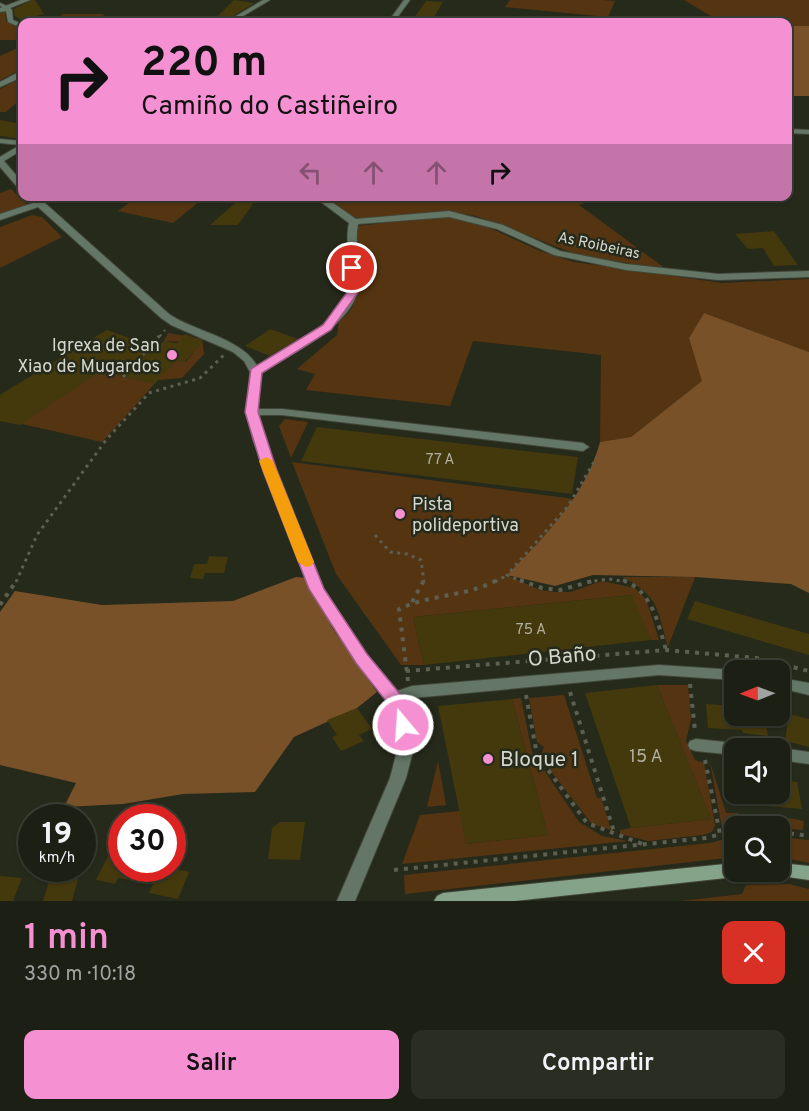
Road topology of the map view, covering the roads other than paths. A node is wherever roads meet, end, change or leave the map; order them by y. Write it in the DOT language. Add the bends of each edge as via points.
graph roads {
  1 [pos="27,0"];
  2 [pos="267,0"];
  3 [pos="407,0"];
  4 [pos="2,8"];
  5 [pos="237,18"];
  6 [pos="394,18"];
  7 [pos="18,24"];
  8 [pos="18,76"];
  9 [pos="0,85"];
  10 [pos="792,131"];
  11 [pos="809,132"];
  12 [pos="0,141"];
  13 [pos="18,144"];
  14 [pos="18,148"];
  15 [pos="0,161"];
  16 [pos="18,182"];
  17 [pos="32,201"];
  18 [pos="35,201"];
  19 [pos="324,201"];
  20 [pos="0,218"];
  21 [pos="354,222"];
  22 [pos="809,274"];
  23 [pos="255,372"];
  24 [pos="252,412"];
  25 [pos="583,447"];
  26 [pos="724,674"];
  27 [pos="790,685"];
  28 [pos="809,689"];
  29 [pos="394,698"];
  30 [pos="696,745"];
  31 [pos="724,747"];
  32 [pos="790,755"];
  33 [pos="809,758"];
  34 [pos="724,871"];
  35 [pos="790,871"];
  36 [pos="809,873"];
  37 [pos="346,901"];
  38 [pos="443,901"];
  1 -- 4 [label="street"];
  2 -- 5 [label="street"];
  3 -- 6 [label="street"];
  4 -- 7 [label="street" via="9,10 10,21"];
  8 -- 9 [label="street"];
  10 -- 11 [label="street"];
  12 -- 13 [label="street"];
  14 -- 15 [label="street"];
  15 -- 16 [label="street"];
  17 -- 20 [label="street"];
  18 -- 23 [label="street" via="165,316 231,347 248,359"];
  19 -- 21 [label="street"];
  21 -- 22 [label="street, As Roibeiras" via="449,214 500,227 557,253 626,267 718,277"];
  21 -- 23 [label="street" via="350,246 353,291 336,317 327,327"];
  23 -- 24 [label="street"];
  24 -- 25 [label="street" via="282,412"];
  24 -- 29 [label="street" via="270,471 317,589 362,658"];
  26 -- 29 [label="street, O Baño" via="659,670 412,692"];
  27 -- 28 [label="street"];
  29 -- 37 [label="street" via="403,725 404,755"];
  30 -- 31 [label="street"];
  32 -- 33 [label="street"];
  34 -- 38 [label="street"];
  35 -- 36 [label="street"];
}
